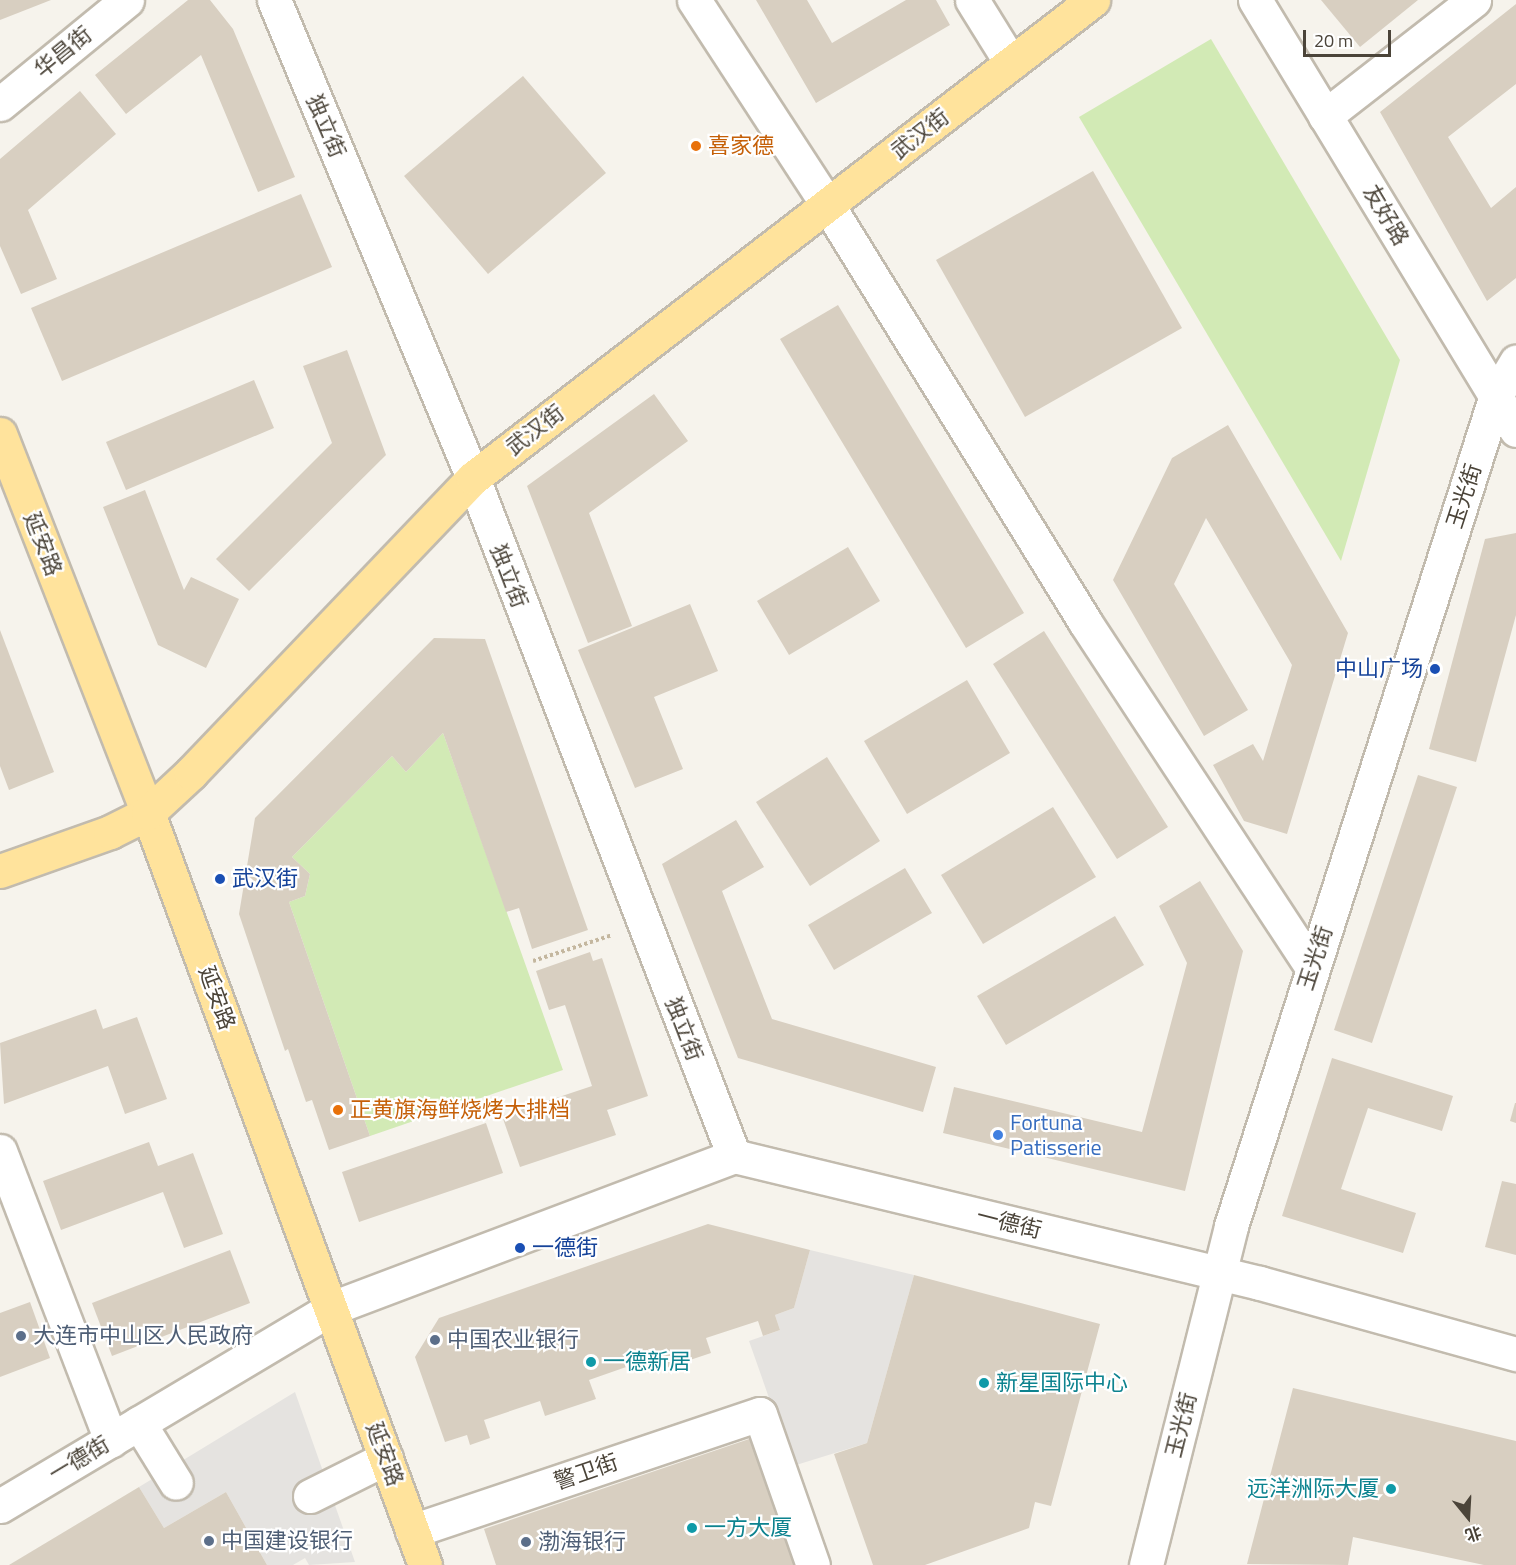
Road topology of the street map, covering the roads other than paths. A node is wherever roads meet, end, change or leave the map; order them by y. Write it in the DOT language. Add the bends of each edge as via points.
graph roads {
  1 [pos="127,0"];
  2 [pos="273,0"];
  3 [pos="694,0"];
  4 [pos="972,0"];
  5 [pos="1093,0"];
  6 [pos="1255,0"];
  7 [pos="1474,0"];
  8 [pos="1011,63"];
  9 [pos="0,104"];
  10 [pos="1325,116"];
  11 [pos="827,204"];
  12 [pos="1516,362"];
  13 [pos="1496,395"];
  14 [pos="1516,430"];
  15 [pos="0,434"];
  16 [pos="473,478"];
  17 [pos="148,813"];
  18 [pos="0,871"];
  19 [pos="1312,968"];
  20 [pos="0,1151"];
  21 [pos="734,1156"];
  22 [pos="1218,1273"];
  23 [pos="332,1308"];
  24 [pos="1516,1354"];
  25 [pos="139,1423"];
  26 [pos="111,1440"];
  27 [pos="386,1458"];
  28 [pos="176,1483"];
  29 [pos="310,1496"];
  30 [pos="0,1506"];
  31 [pos="412,1531"];
  32 [pos="425,1565"];
  33 [pos="813,1565"];
  34 [pos="1146,1565"];
  1 -- 9 [label="street, 华昌街"];
  2 -- 16 [label="street, 独立街"];
  3 -- 11 [label="street"];
  4 -- 8 [label="street"];
  5 -- 8 [label="main road, 武汉街"];
  6 -- 10 [label="street, 友好路"];
  7 -- 10 [label="street"];
  8 -- 11 [label="main road, 武汉街"];
  10 -- 13 [label="street, 友好路"];
  11 -- 16 [label="main road, 武汉街"];
  11 -- 19 [label="street" via="1085,622"];
  12 -- 13 [label="street, 玉光街"];
  13 -- 14 [label="street, 友好路"];
  13 -- 19 [label="street, 玉光街"];
  15 -- 17 [label="main road, 延安路"];
  16 -- 17 [label="main road, 武汉街" via="191,773"];
  16 -- 21 [label="street, 独立街"];
  17 -- 18 [label="main road, 武汉街" via="110,832"];
  17 -- 23 [label="main road, 延安路"];
  19 -- 22 [label="street, 玉光街"];
  20 -- 26 [label="street"];
  21 -- 22 [label="street, 一德街"];
  21 -- 23 [label="street, 一德街"];
  22 -- 24 [label="street, 一德街"];
  22 -- 34 [label="street, 玉光街"];
  23 -- 25 [label="street, 一德街"];
  23 -- 27 [label="main road, 延安路"];
  25 -- 26 [label="street, 一德街"];
  25 -- 28 [label="street"];
  26 -- 30 [label="street, 一德街"];
  27 -- 29 [label="street"];
  27 -- 31 [label="main road, 延安路"];
  31 -- 32 [label="main road, 延安路"];
  31 -- 33 [label="street, 警卫街" via="760,1413"];
}
